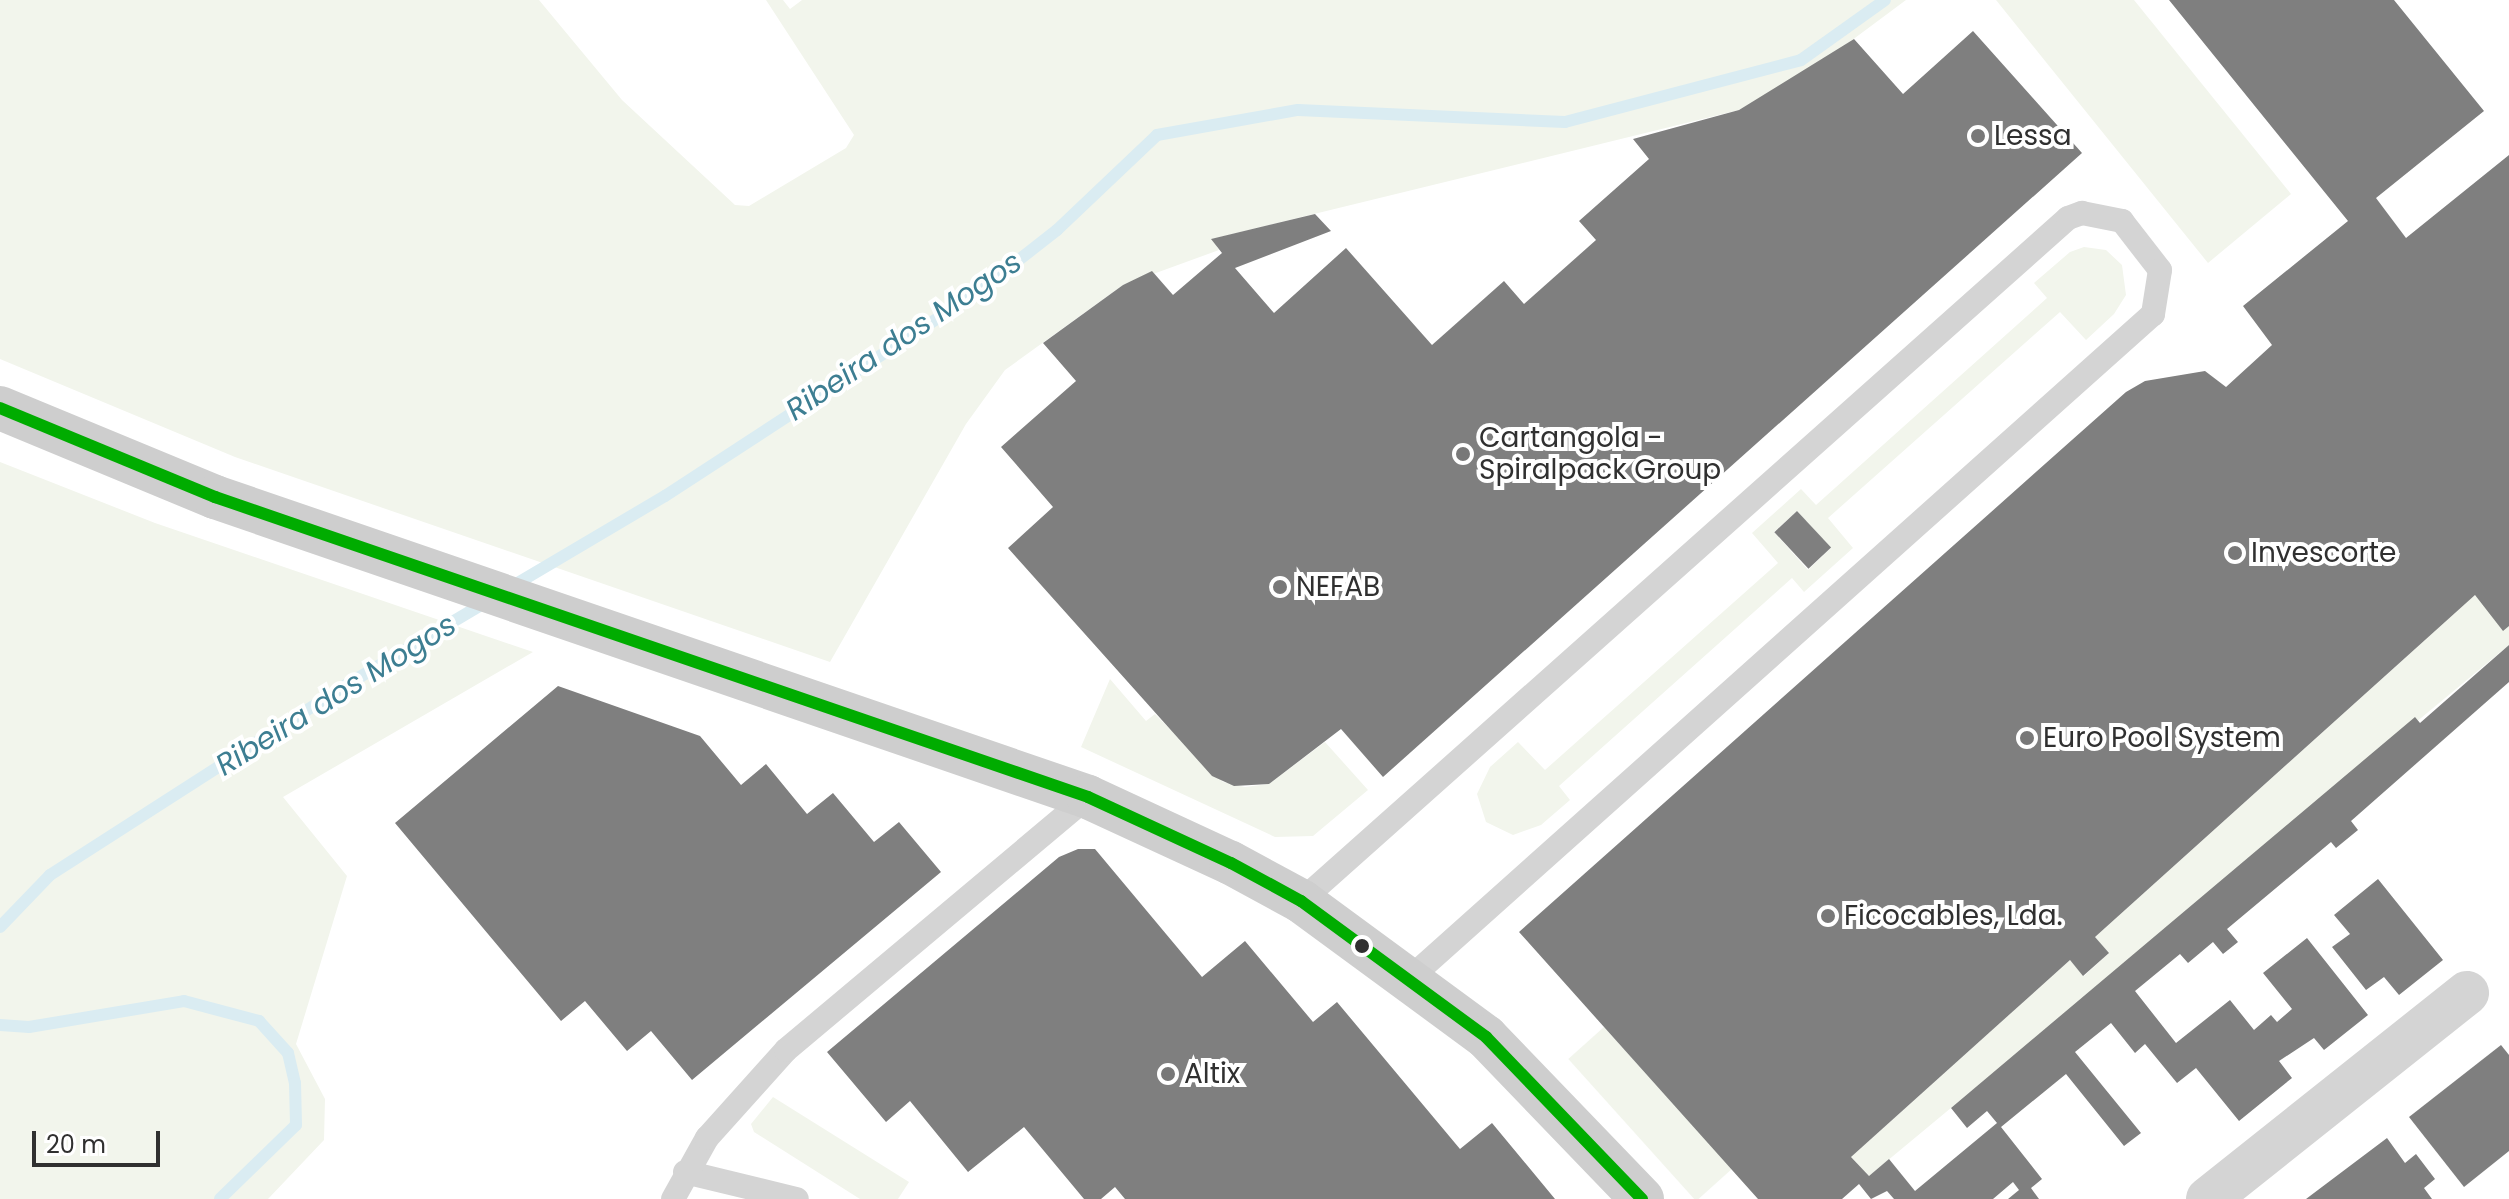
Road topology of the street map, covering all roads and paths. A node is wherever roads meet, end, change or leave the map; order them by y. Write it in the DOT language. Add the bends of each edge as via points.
graph roads {
  1 [pos="0,408"];
  2 [pos="1088,797"];
  3 [pos="1301,901"];
  4 [pos="1410,978"];
  5 [pos="2467,993"];
  6 [pos="685,1172"];
  7 [pos="673,1199"];
  8 [pos="797,1199"];
  9 [pos="1642,1199"];
  10 [pos="2208,1199"];
  1 -- 2 [label="street" via="172,481"];
  2 -- 3 [label="street"];
  2 -- 6 [label="lane" via="786,1050 707,1138"];
  3 -- 4 [label="street"];
  3 -- 4 [label="lane" via="2068,218 2082,213 2122,221 2160,270 2153,314"];
  4 -- 9 [label="street" via="1486,1037"];
  5 -- 10 [label="street"];
  6 -- 7 [label="lane"];
  6 -- 8 [label="lane"];
}
